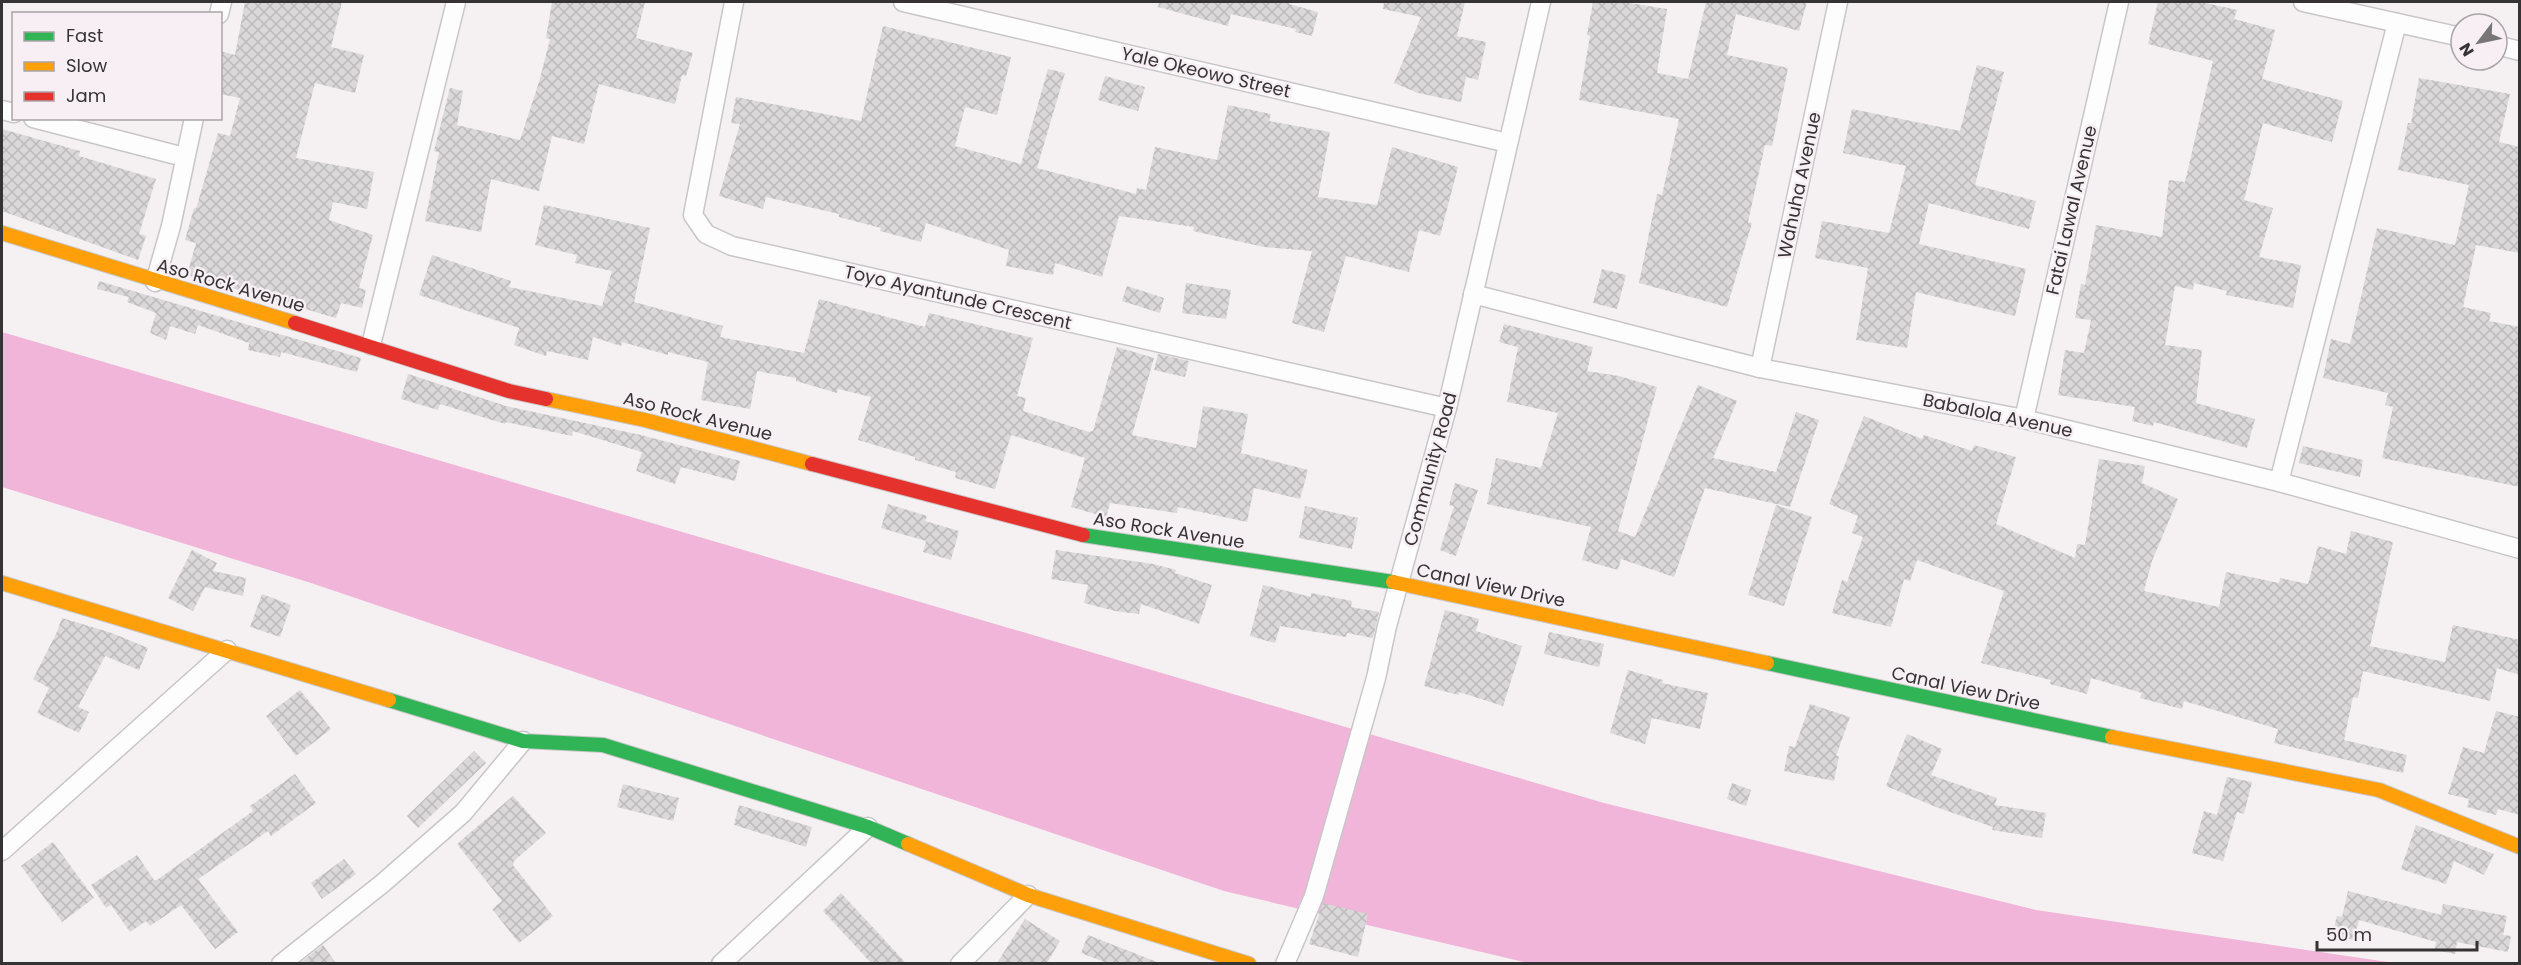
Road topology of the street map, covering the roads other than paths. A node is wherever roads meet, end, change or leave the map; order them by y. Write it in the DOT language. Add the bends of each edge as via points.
graph roads {
  1 [pos="456,2"];
  2 [pos="734,2"];
  3 [pos="903,2"];
  4 [pos="1541,2"];
  5 [pos="1838,2"];
  6 [pos="2119,2"];
  7 [pos="2303,2"];
  8 [pos="2397,23"];
  9 [pos="2449,34"];
  10 [pos="41,120"];
  11 [pos="193,120"];
  12 [pos="1508,143"];
  13 [pos="184,157"];
  14 [pos="2,233"];
  15 [pos="155,282"];
  16 [pos="1473,294"];
  17 [pos="371,345"];
  18 [pos="1760,368"];
  19 [pos="1447,408"];
  20 [pos="2024,418"];
  21 [pos="2279,482"];
  22 [pos="2520,549"];
  23 [pos="2,583"];
  24 [pos="1399,583"];
  25 [pos="227,650"];
  26 [pos="524,741"];
  27 [pos="868,827"];
  28 [pos="2520,848"];
  29 [pos="2,851"];
  30 [pos="1028,895"];
  31 [pos="281,963"];
  32 [pos="721,963"];
  33 [pos="960,963"];
  34 [pos="1249,963"];
  35 [pos="1285,963"];
  1 -- 17 [label="street"];
  2 -- 19 [label="street, Toyo Ayantunde Crescent" via="693,215 706,234 732,246"];
  3 -- 12 [label="street, Yale Okeowo Street"];
  4 -- 12 [label="street, Community Road"];
  5 -- 18 [label="street, Wahuha Avenue"];
  6 -- 20 [label="street, Fatai Lawal Avenue"];
  7 -- 8 [label="street"];
  8 -- 9 [label="street"];
  8 -- 21 [label="street"];
  10 -- 13 [label="street"];
  11 -- 13 [label="street"];
  12 -- 16 [label="street, Community Road"];
  13 -- 15 [label="street"];
  14 -- 15 [label="street, Aso Rock Avenue"];
  15 -- 17 [label="street, Aso Rock Avenue"];
  16 -- 18 [label="street, Babalola Avenue"];
  16 -- 19 [label="street, Community Road"];
  17 -- 24 [label="street, Aso Rock Avenue" via="508,392 645,420 1095,538"];
  18 -- 20 [label="street, Babalola Avenue"];
  19 -- 24 [label="street, Community Road"];
  20 -- 21 [label="street, Babalola Avenue"];
  21 -- 22 [label="street, Babalola Avenue"];
  23 -- 25 [label="street"];
  24 -- 28 [label="street, Canal View Drive" via="2147,745 2379,790"];
  24 -- 35 [label="street, Community Road" via="1314,896"];
  25 -- 26 [label="street"];
  25 -- 29 [label="street"];
  26 -- 27 [label="street" via="603,745"];
  26 -- 31 [label="street" via="463,813"];
  27 -- 30 [label="street"];
  27 -- 32 [label="street"];
  30 -- 33 [label="street"];
  30 -- 34 [label="street"];
}
